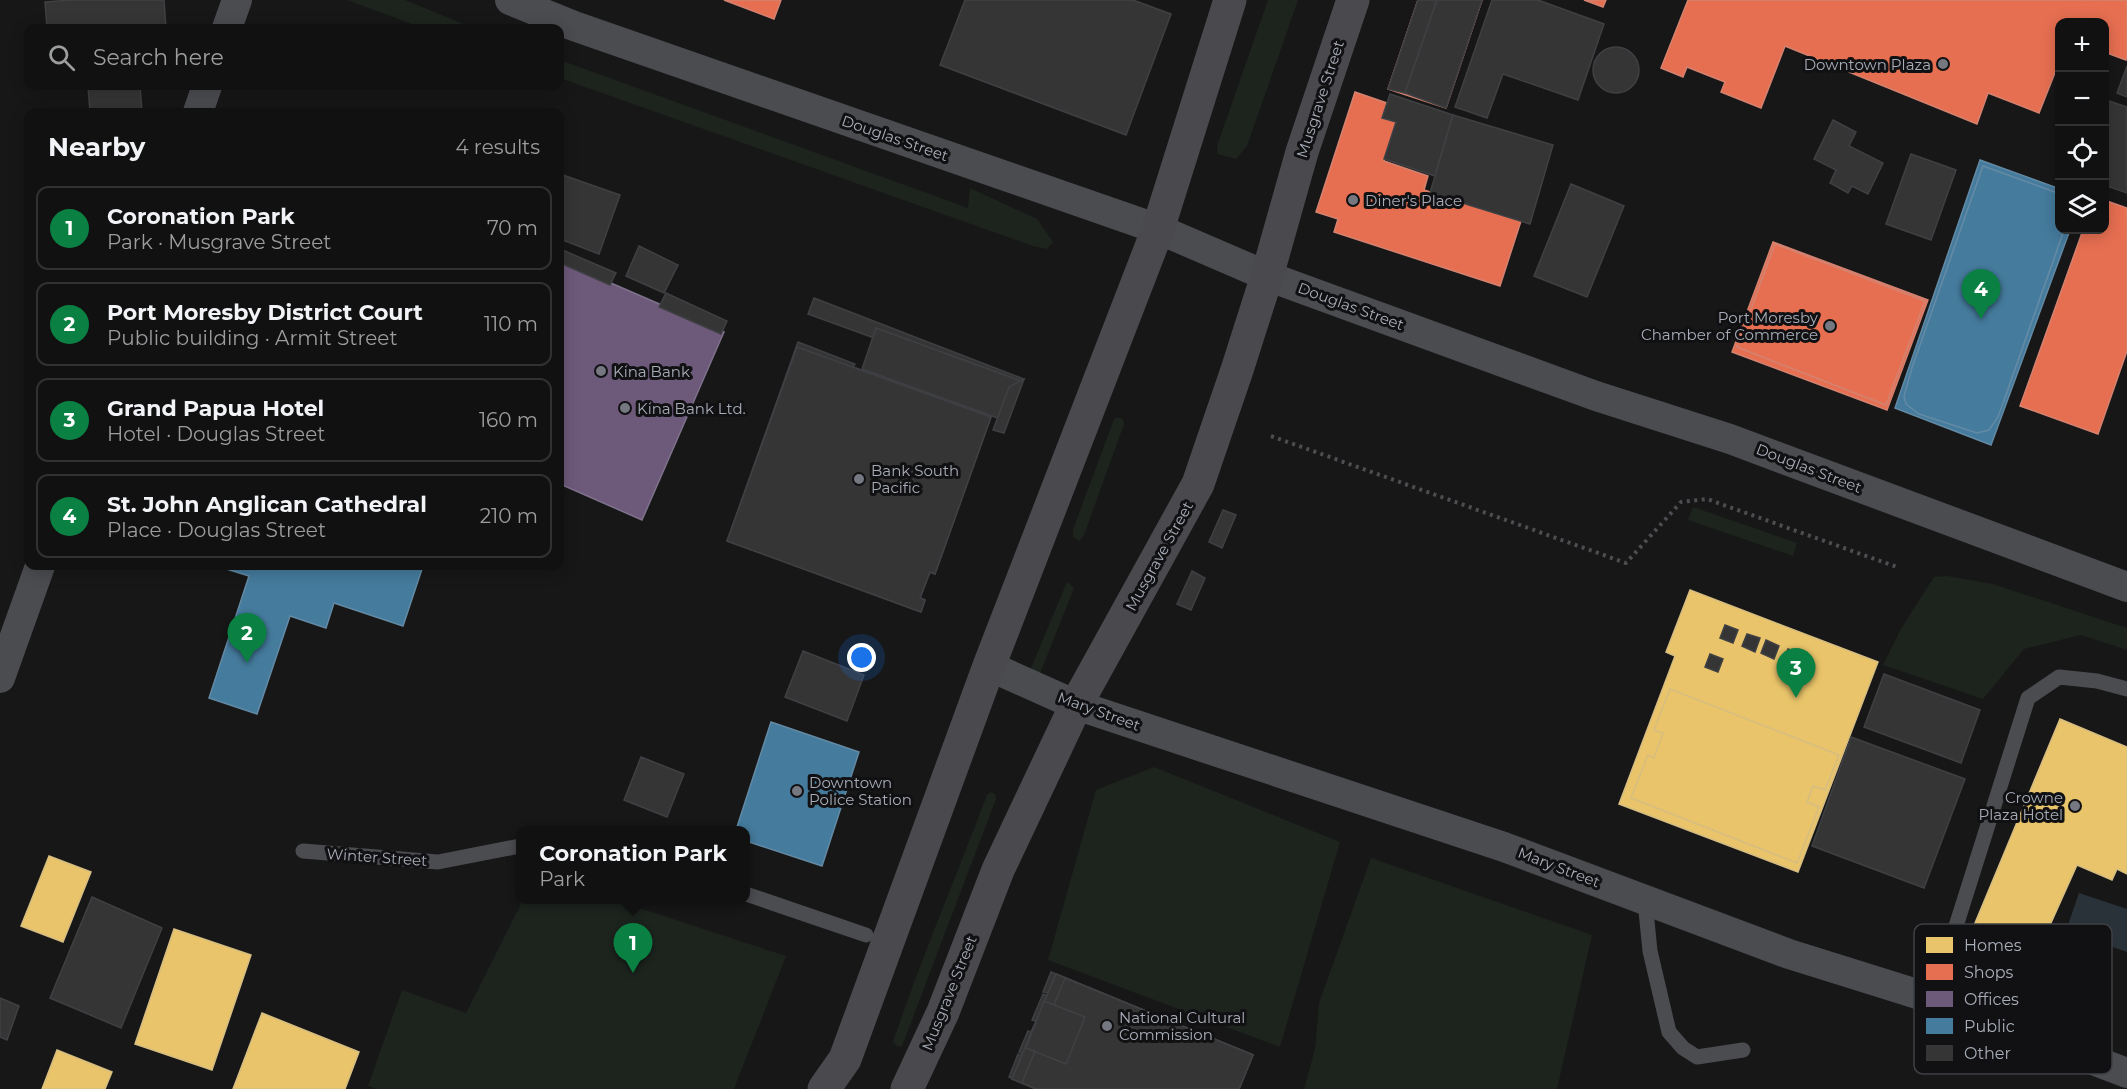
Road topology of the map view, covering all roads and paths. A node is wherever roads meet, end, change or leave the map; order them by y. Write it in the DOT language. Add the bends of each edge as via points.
graph roads {
  1 [pos="237,0"];
  2 [pos="510,0"];
  3 [pos="1230,0"];
  4 [pos="1353,0"];
  5 [pos="228,24"];
  6 [pos="206,90"];
  7 [pos="199,108"];
  8 [pos="1158,229"];
  9 [pos="1267,276"];
  10 [pos="1271,436"];
  11 [pos="1897,567"];
  12 [pos="39,570"];
  13 [pos="2127,587"];
  14 [pos="989,666"];
  15 [pos="0,678"];
  16 [pos="2127,689"];
  17 [pos="1076,705"];
  18 [pos="516,847"];
  19 [pos="303,851"];
  20 [pos="750,895"];
  21 [pos="1645,901"];
  22 [pos="1957,924"];
  23 [pos="866,935"];
  24 [pos="1914,993"];
  25 [pos="1743,1050"];
  26 [pos="2112,1067"];
  27 [pos="2127,1073"];
  28 [pos="824,1089"];
  29 [pos="908,1089"];
  1 -- 5 [label="street"];
  2 -- 8 [label="street, Douglas Street" via="574,26"];
  3 -- 8 [label="street"];
  4 -- 9 [label="street, Musgrave Street" via="1302,152"];
  6 -- 7 [label="street"];
  8 -- 9 [label="street, Douglas Street"];
  8 -- 14 [label="street"];
  9 -- 13 [label="street, Douglas Street" via="1596,396 1730,439"];
  9 -- 17 [label="street, Musgrave Street" via="1198,484"];
  10 -- 11 [label="path" via="1626,563 1681,502 1707,499"];
  12 -- 15 [label="street"];
  14 -- 17 [label="street, Mary Street"];
  14 -- 28 [label="street" via="845,1059"];
  16 -- 22 [label="lane" via="2060,677 2028,698"];
  17 -- 21 [label="street, Mary Street" via="1504,847"];
  17 -- 29 [label="street, Musgrave Street" via="998,870 943,1012"];
  18 -- 19 [label="lane, Winter Street" via="438,862"];
  20 -- 23 [label="lane"];
  21 -- 24 [label="street, Mary Street" via="1789,954"];
  21 -- 25 [label="lane" via="1650,951 1669,1032 1698,1057"];
  26 -- 27 [label="street, Mary Street"];
}
